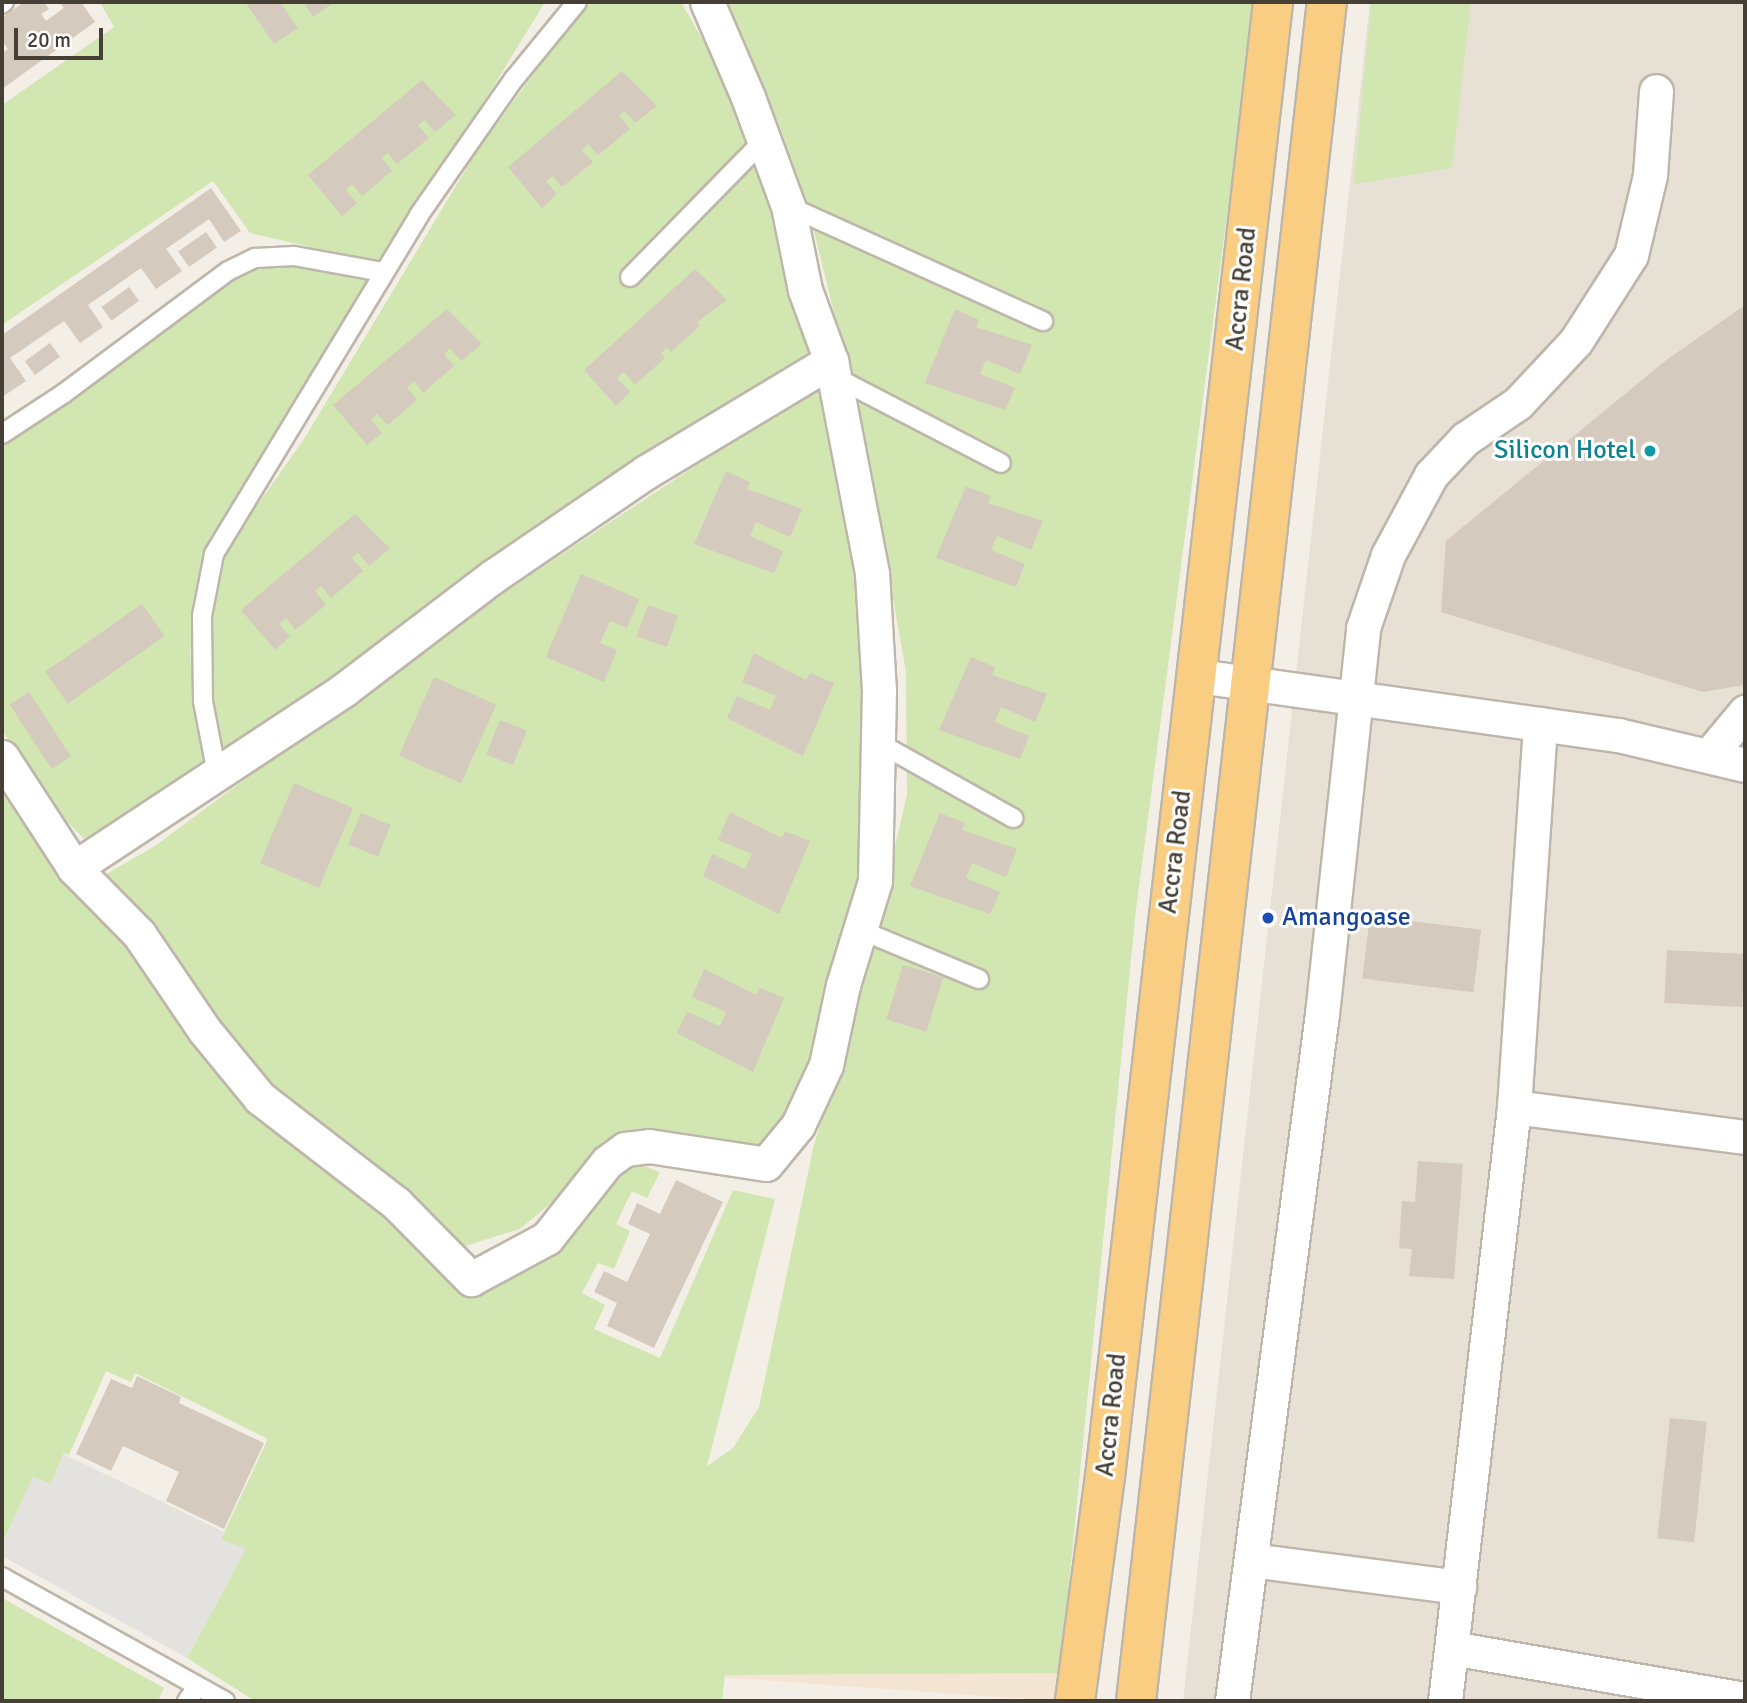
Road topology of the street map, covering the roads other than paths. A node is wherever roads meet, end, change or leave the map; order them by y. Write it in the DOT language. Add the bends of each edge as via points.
graph roads {
  1 [pos="577,2"];
  2 [pos="706,2"];
  3 [pos="1273,2"];
  4 [pos="1327,2"];
  5 [pos="1656,91"];
  6 [pos="764,140"];
  7 [pos="788,206"];
  8 [pos="383,272"];
  9 [pos="630,277"];
  10 [pos="1043,321"];
  11 [pos="832,368"];
  12 [pos="2,434"];
  13 [pos="1001,463"];
  14 [pos="1198,676"];
  15 [pos="1251,682"];
  16 [pos="1358,698"];
  17 [pos="1745,712"];
  18 [pos="1540,724"];
  19 [pos="879,743"];
  20 [pos="1710,754"];
  21 [pos="2,757"];
  22 [pos="1745,765"];
  23 [pos="217,774"];
  24 [pos="1013,818"];
  25 [pos="74,868"];
  26 [pos="858,929"];
  27 [pos="979,979"];
  28 [pos="1514,1107"];
  29 [pos="1745,1137"];
  30 [pos="1251,1560"];
  31 [pos="2,1577"];
  32 [pos="1459,1587"];
  33 [pos="1452,1648"];
  34 [pos="192,1694"];
  35 [pos="1745,1699"];
  36 [pos="225,1701"];
  37 [pos="1075,1701"];
  38 [pos="1136,1701"];
  39 [pos="1232,1701"];
  40 [pos="1445,1701"];
  1 -- 8 [label="lane" via="514,79"];
  2 -- 6 [label="street"];
  3 -- 14 [label="highway, Accra Road"];
  4 -- 15 [label="highway, Accra Road"];
  5 -- 16 [label="street" via="1650,175 1631,255 1576,341 1518,403 1465,439 1431,475 1388,555 1363,628"];
  6 -- 7 [label="street"];
  6 -- 9 [label="lane"];
  7 -- 10 [label="lane"];
  7 -- 11 [label="street" via="805,290"];
  8 -- 12 [label="lane" via="294,256 255,258 228,271"];
  8 -- 23 [label="lane" via="214,554 202,616 203,701"];
  11 -- 13 [label="lane"];
  11 -- 19 [label="street" via="872,573"];
  11 -- 23 [label="street" via="646,471 492,577 345,689"];
  14 -- 15 [label="street"];
  14 -- 37 [label="highway, Accra Road"];
  15 -- 16 [label="street"];
  15 -- 38 [label="highway, Accra Road"];
  16 -- 18 [label="street"];
  16 -- 30 [label="street"];
  17 -- 20 [label="street"];
  18 -- 20 [label="street"];
  18 -- 28 [label="street"];
  19 -- 24 [label="lane"];
  19 -- 26 [label="street" via="874,881"];
  20 -- 22 [label="street"];
  21 -- 25 [label="street"];
  23 -- 25 [label="street"];
  25 -- 26 [label="street" via="139,934 205,1031 260,1098 396,1203 471,1279 547,1238 607,1162 625,1149 649,1146 765,1164 798,1125 825,1065"];
  26 -- 27 [label="lane"];
  28 -- 29 [label="street"];
  28 -- 32 [label="street"];
  30 -- 32 [label="street"];
  30 -- 39 [label="street"];
  31 -- 34 [label="lane"];
  32 -- 33 [label="street"];
  33 -- 35 [label="street"];
  33 -- 40 [label="street"];
  34 -- 36 [label="lane"];
}
